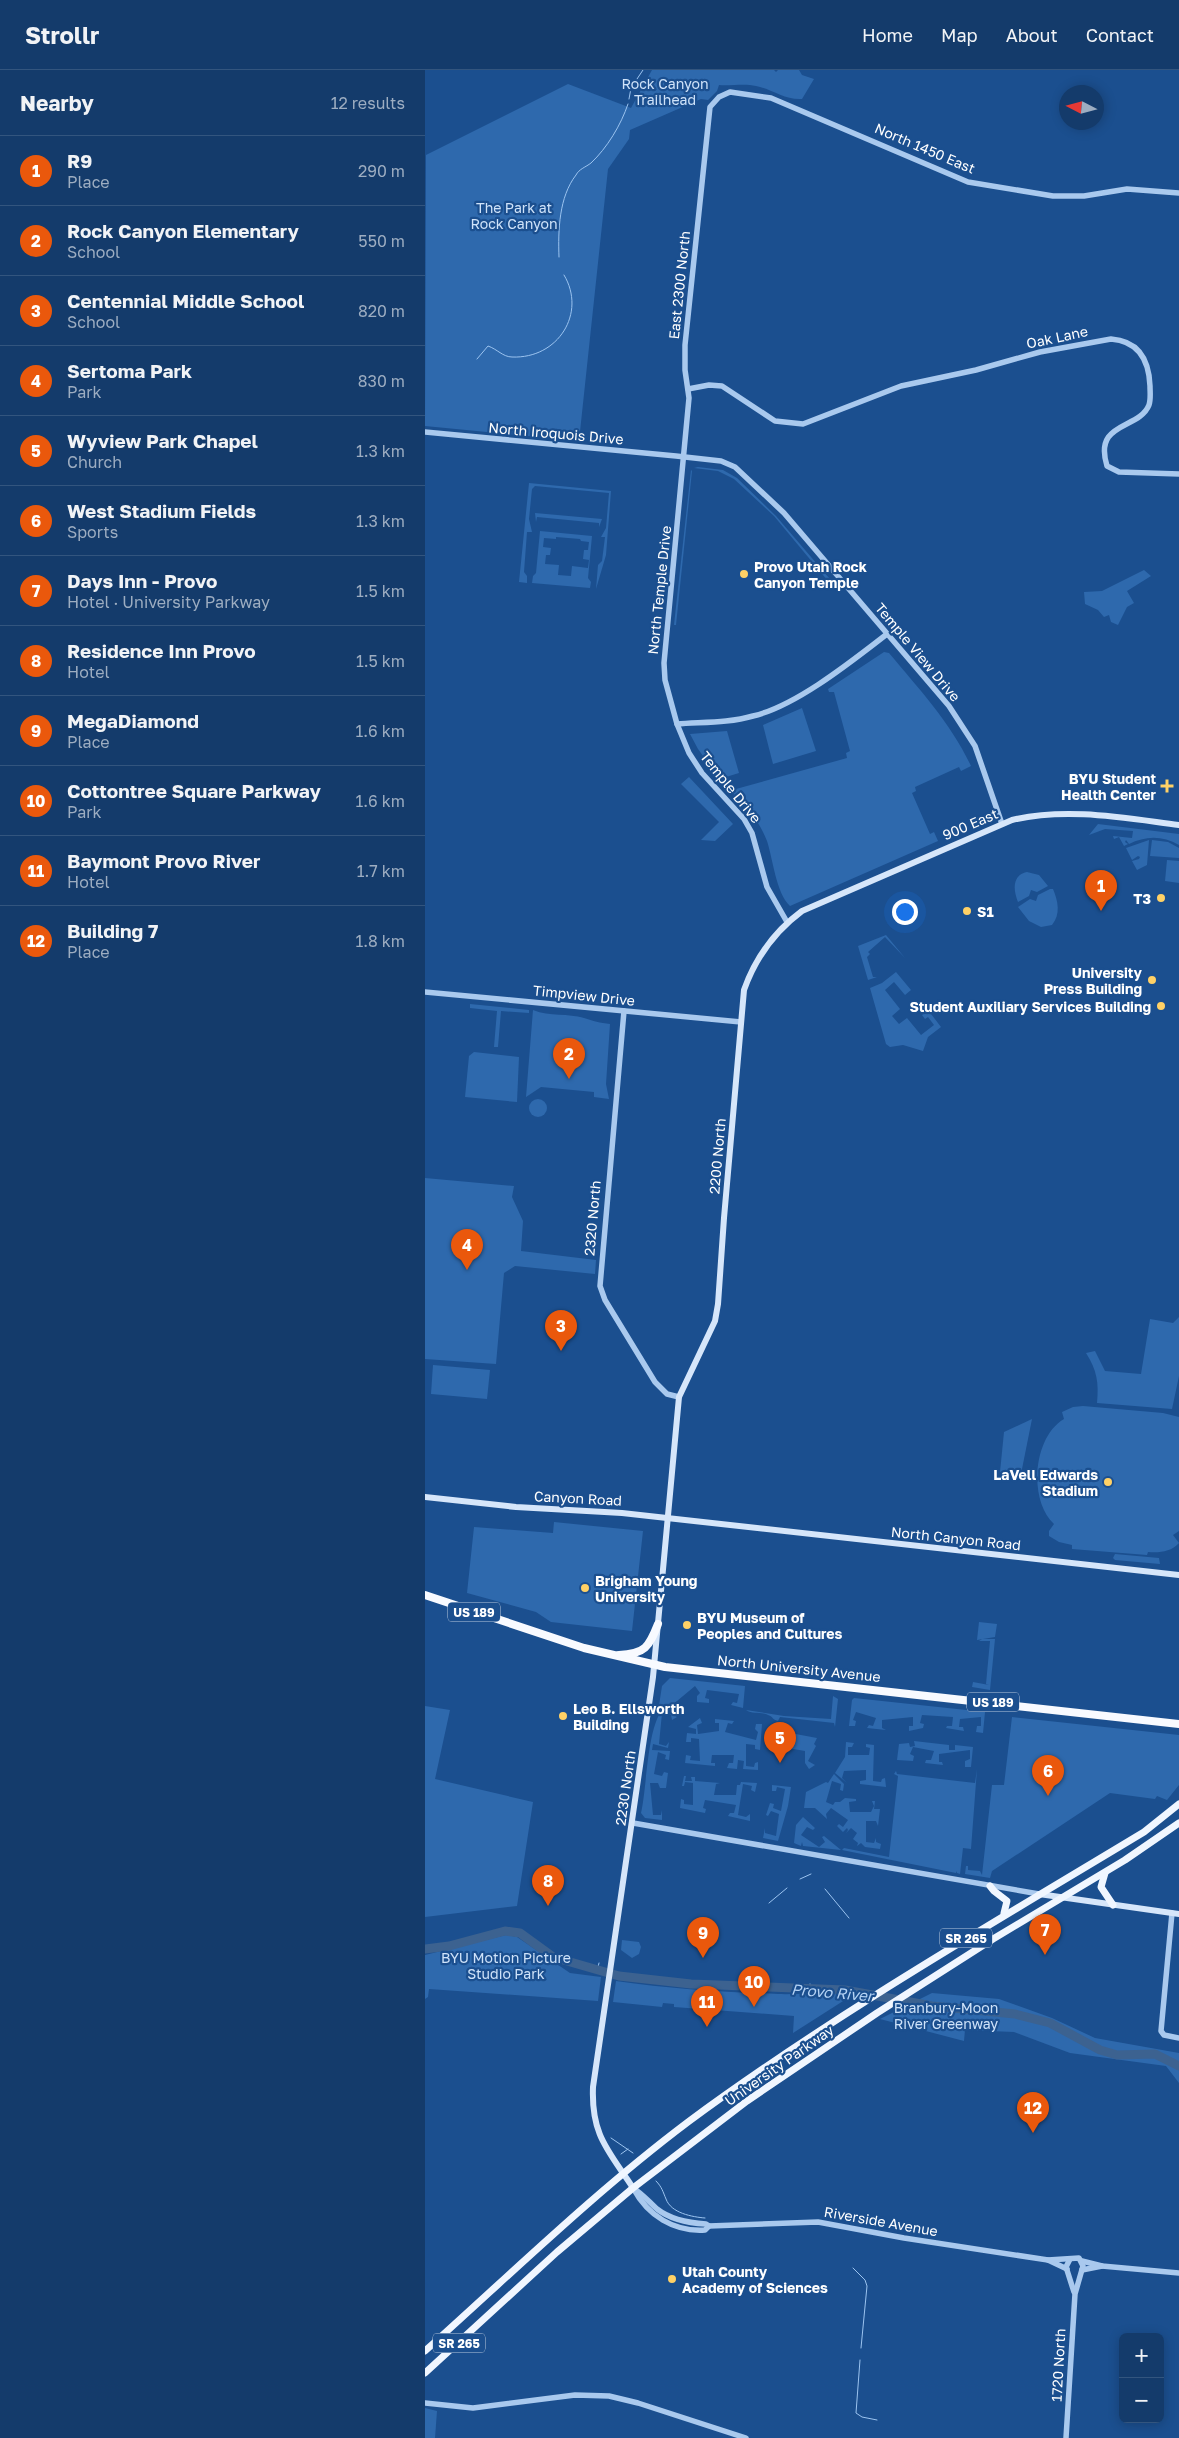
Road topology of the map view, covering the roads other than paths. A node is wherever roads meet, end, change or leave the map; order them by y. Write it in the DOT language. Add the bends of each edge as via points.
graph roads {
  1 [pos="708,114"];
  2 [pos="1179,193"];
  3 [pos="688,389"];
  4 [pos="425,432"];
  5 [pos="684,458"];
  6 [pos="1179,474"];
  7 [pos="887,634"];
  8 [pos="677,724"];
  9 [pos="1002,824"];
  10 [pos="1179,825"];
  11 [pos="787,922"];
  12 [pos="425,992"];
  13 [pos="625,1011"];
  14 [pos="741,1022"];
  15 [pos="679,1397"];
  16 [pos="425,1497"];
  17 [pos="668,1518"];
  18 [pos="730,1525"];
  19 [pos="1179,1575"];
  20 [pos="425,1595"];
  21 [pos="658,1624"];
  22 [pos="605,1654"];
  23 [pos="654,1665"];
  24 [pos="1179,1724"];
  25 [pos="1179,1804"];
  26 [pos="633,1823"];
  27 [pos="1179,1823"];
  28 [pos="1107,1871"];
  29 [pos="990,1886"];
  30 [pos="1039,1894"];
  31 [pos="1062,1898"];
  32 [pos="1113,1905"];
  33 [pos="1176,1913"];
  34 [pos="1002,1916"];
  35 [pos="1179,2038"];
  36 [pos="623,2174"];
  37 [pos="633,2188"];
  38 [pos="1070,2258"];
  39 [pos="1048,2260"];
  40 [pos="1082,2261"];
  41 [pos="1102,2266"];
  42 [pos="1067,2270"];
  43 [pos="1081,2271"];
  44 [pos="1179,2273"];
  45 [pos="1075,2294"];
  46 [pos="425,2351"];
  47 [pos="425,2373"];
  48 [pos="425,2403"];
  49 [pos="746,2438"];
  50 [pos="1066,2438"];
  1 -- 2 [label="street, North 1450 East" via="712,104 723,95 744,92 780,101 968,182 1053,196 1084,196 1127,189"];
  1 -- 3 [label="street, East 2300 North" via="685,352"];
  3 -- 5 [label="street, East 2300 North"];
  3 -- 6 [label="street, Oak Lane" via="722,386 775,421 803,424 901,386 1040,352 1111,339 1122,340 1147,360 1150,398 1145,412 1118,427 1109,438 1105,452 1107,466 1119,472"];
  4 -- 5 [label="street, North Iroquois Drive"];
  5 -- 7 [label="street, Temple View Drive" via="721,461 739,470 784,513"];
  5 -- 8 [label="street, North Temple Drive" via="664,663 665,680"];
  7 -- 8 [label="street" via="781,706 754,716"];
  7 -- 9 [label="street, Temple View Drive" via="949,706 975,746"];
  8 -- 11 [label="street, Temple Drive" via="697,767 744,818 752,833 767,886"];
  9 -- 10 [label="main road, 900 East" via="1031,816 1068,813"];
  9 -- 11 [label="main road, 900 East" via="809,908"];
  11 -- 14 [label="main road, 2200 North" via="751,969 744,990"];
  12 -- 13 [label="street, Timpview Drive"];
  13 -- 14 [label="street, Timpview Drive"];
  13 -- 15 [label="street, 2320 North" via="600,1286 605,1300 655,1382 667,1394"];
  14 -- 15 [label="main road, 2200 North" via="718,1304 715,1321"];
  15 -- 17 [label="main road, 2230 North"];
  16 -- 17 [label="main road, Canyon Road"];
  17 -- 18 [label="main road, Canyon Road"];
  17 -- 21 [label="main road, 2230 North"];
  18 -- 19 [label="main road, North Canyon Road"];
  20 -- 22 [label="highway, North University Avenue / US 189"];
  21 -- 22 [label="highway" via="642,1652"];
  21 -- 23 [label="main road, 2230 North"];
  22 -- 23 [label="highway, North University Avenue / US 189"];
  23 -- 24 [label="highway, North University Avenue / US 189"];
  23 -- 26 [label="main road, 2230 North"];
  25 -- 30 [label="main road, University Parkway / SR 265" via="1144,1832"];
  26 -- 29 [label="street"];
  26 -- 36 [label="main road, 2230 North" via="593,2087 593,2107 601,2141"];
  27 -- 28 [label="main road, University Parkway / SR 265"];
  28 -- 31 [label="main road, University Parkway / SR 265"];
  28 -- 32 [label="main road" via="1101,1887"];
  29 -- 30 [label="street"];
  29 -- 34 [label="main road" via="1007,1901 1006,1912"];
  30 -- 31 [label="main road"];
  30 -- 34 [label="main road, University Parkway / SR 265"];
  31 -- 32 [label="main road"];
  31 -- 37 [label="main road, University Parkway / SR 265" via="877,2013 747,2101"];
  32 -- 33 [label="main road"];
  33 -- 35 [label="street" via="1161,2031"];
  34 -- 36 [label="main road, University Parkway / SR 265" via="892,1983 736,2088"];
  36 -- 37 [label="main road, Riverside Avenue"];
  36 -- 46 [label="main road, University Parkway / SR 265"];
  37 -- 39 [label="street, Riverside Avenue" via="647,2209 668,2223 691,2230 705,2230 709,2226 818,2222"];
  37 -- 47 [label="main road, University Parkway / SR 265" via="557,2252"];
  38 -- 39 [label="street, Riverside Avenue"];
  38 -- 40 [label="street" via="1077,2257"];
  38 -- 42 [label="street" via="1066,2263"];
  39 -- 42 [label="street, Riverside Avenue"];
  40 -- 41 [label="street"];
  40 -- 43 [label="street"];
  41 -- 43 [label="street"];
  41 -- 44 [label="street"];
  42 -- 43 [label="street" via="1074,2274"];
  42 -- 45 [label="street, 1720 North"];
  43 -- 45 [label="street, 1720 North"];
  45 -- 50 [label="street, 1720 North"];
  48 -- 49 [label="street" via="473,2408 575,2395 609,2396"];
}
